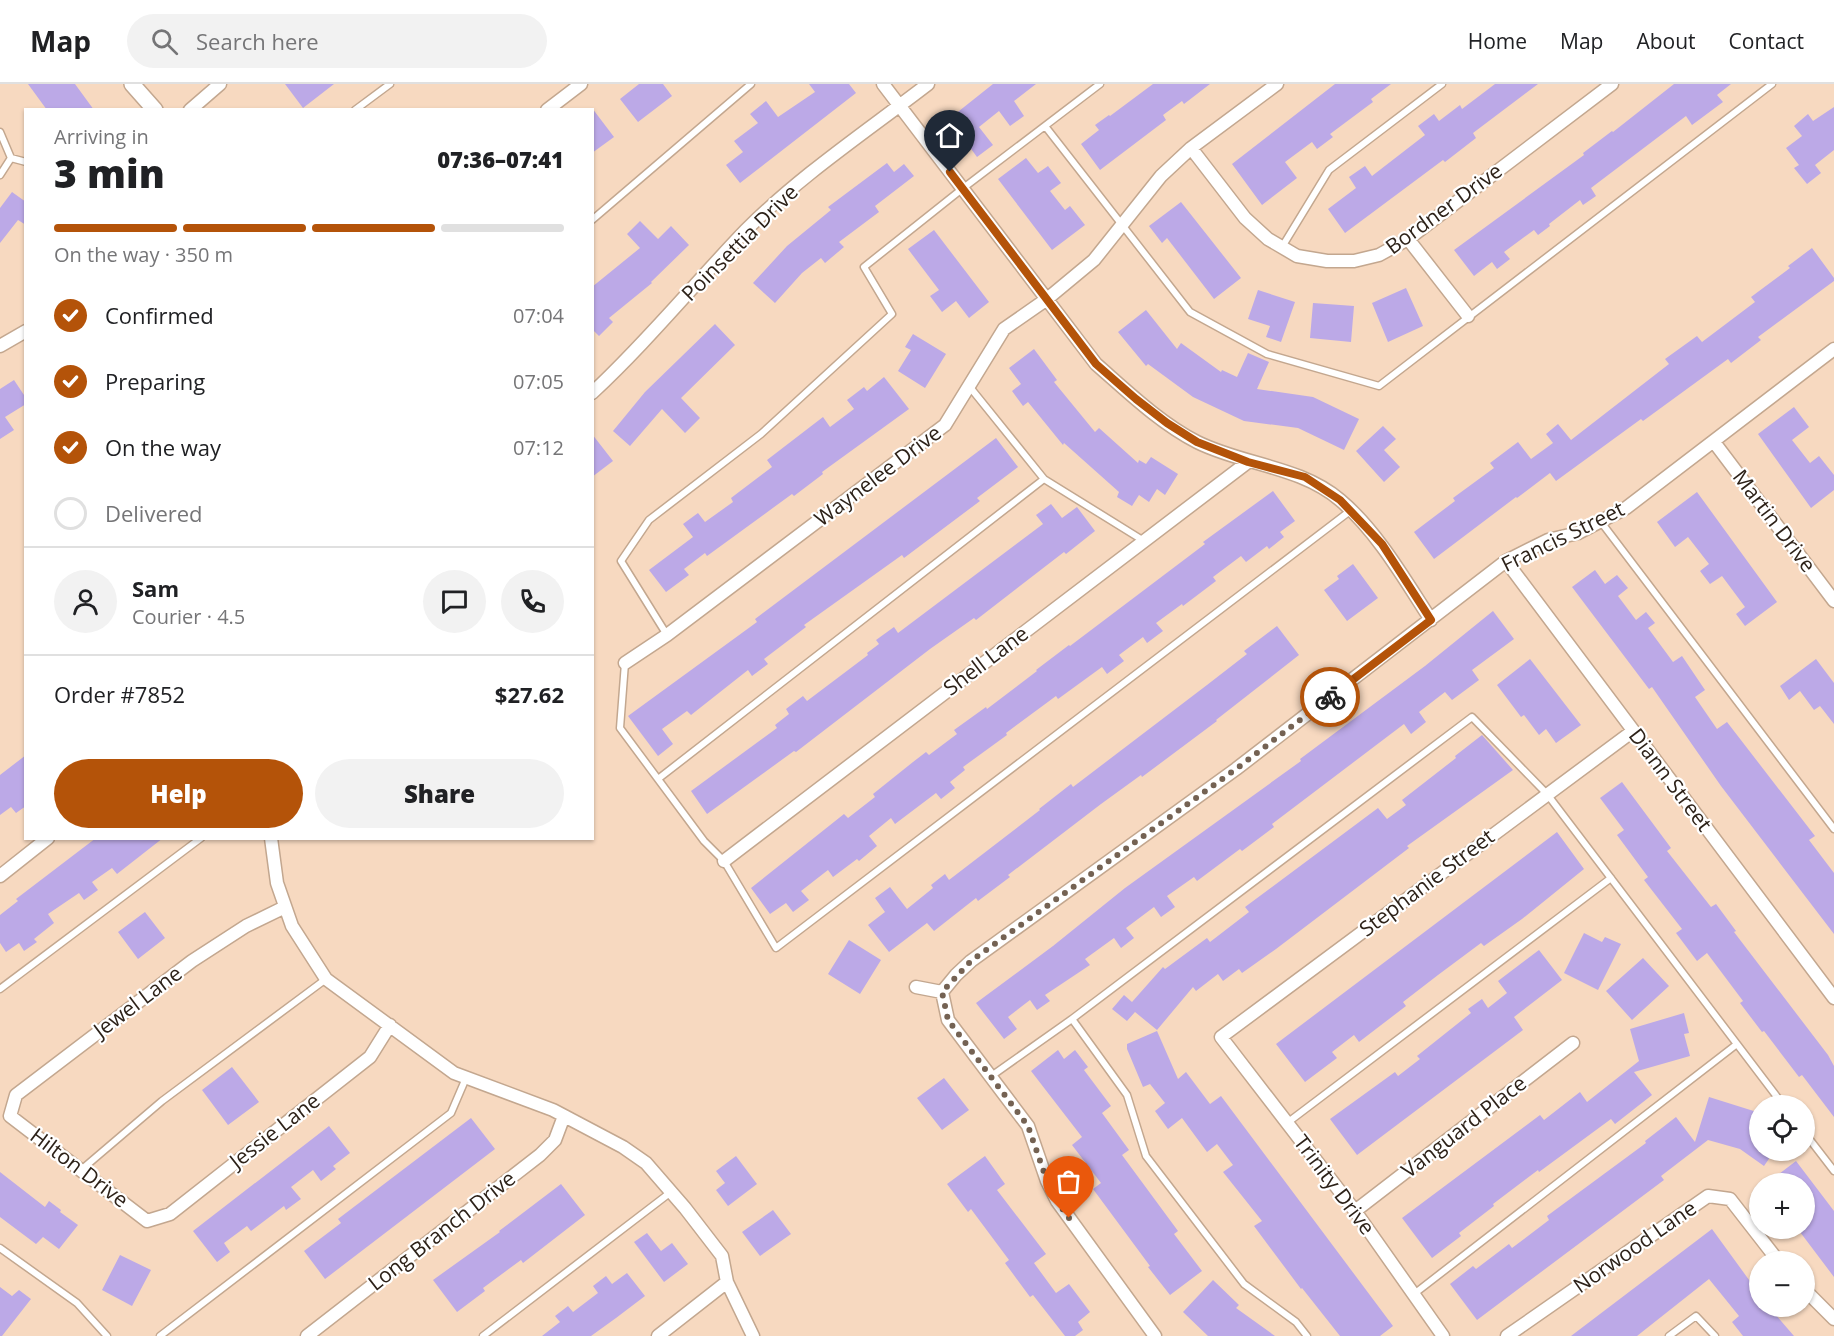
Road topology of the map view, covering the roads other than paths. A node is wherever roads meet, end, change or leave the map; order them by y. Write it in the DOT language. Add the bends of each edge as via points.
graph roads {
  1 [pos="132,84"];
  2 [pos="220,84"];
  3 [pos="390,84"];
  4 [pos="581,84"];
  5 [pos="751,84"];
  6 [pos="883,84"];
  7 [pos="928,84"];
  8 [pos="1100,84"];
  9 [pos="1277,84"];
  10 [pos="1443,84"];
  11 [pos="1612,84"];
  12 [pos="1772,84"];
  13 [pos="900,106"];
  14 [pos="153,108"];
  15 [pos="192,108"];
  16 [pos="358,108"];
  17 [pos="550,108"];
  18 [pos="1045,126"];
  19 [pos="0,132"];
  20 [pos="1191,147"];
  21 [pos="11,158"];
  22 [pos="24,161"];
  23 [pos="0,175"];
  24 [pos="963,189"];
  25 [pos="594,218"];
  26 [pos="1121,225"];
  27 [pos="1408,239"];
  28 [pos="1282,247"];
  29 [pos="1047,299"];
  30 [pos="1468,316"];
  31 [pos="24,332"];
  32 [pos="0,346"];
  33 [pos="1834,349"];
  34 [pos="969,386"];
  35 [pos="594,389"];
  36 [pos="1714,442"];
  37 [pos="1248,462"];
  38 [pos="1044,479"];
  39 [pos="1350,511"];
  40 [pos="1601,522"];
  41 [pos="1145,541"];
  42 [pos="1506,561"];
  43 [pos="1834,601"];
  44 [pos="1431,620"];
  45 [pos="667,635"];
  46 [pos="625,663"];
  47 [pos="1633,731"];
  48 [pos="658,779"];
  49 [pos="1547,794"];
  50 [pos="1834,829"];
  51 [pos="45,840"];
  52 [pos="198,840"];
  53 [pos="271,840"];
  54 [pos="724,861"];
  55 [pos="0,876"];
  56 [pos="1611,878"];
  57 [pos="285,907"];
  58 [pos="326,979"];
  59 [pos="916,987"];
  60 [pos="0,989"];
  61 [pos="942,992"];
  62 [pos="1834,998"];
  63 [pos="1072,1019"];
  64 [pos="390,1025"];
  65 [pos="1221,1037"];
  66 [pos="1573,1043"];
  67 [pos="1737,1044"];
  68 [pos="466,1077"];
  69 [pos="990,1077"];
  70 [pos="1776,1095"];
  71 [pos="10,1116"];
  72 [pos="564,1116"];
  73 [pos="1286,1124"];
  74 [pos="1815,1146"];
  75 [pos="81,1170"];
  76 [pos="1834,1171"];
  77 [pos="671,1192"];
  78 [pos="1355,1211"];
  79 [pos="147,1221"];
  80 [pos="0,1248"];
  81 [pos="1770,1251"];
  82 [pos="727,1282"];
  83 [pos="1414,1294"];
  84 [pos="1815,1300"];
  85 [pos="1834,1319"];
  86 [pos="107,1336"];
  87 [pos="160,1336"];
  88 [pos="307,1336"];
  89 [pos="483,1336"];
  90 [pos="658,1336"];
  91 [pos="753,1336"];
  92 [pos="1155,1336"];
  93 [pos="1307,1336"];
  94 [pos="1443,1336"];
  95 [pos="1507,1336"];
  96 [pos="1669,1336"];
  97 [pos="1715,1336"];
  1 -- 14 [label="street"];
  2 -- 15 [label="street"];
  3 -- 16 [label="lane"];
  4 -- 17 [label="street"];
  5 -- 25 [label="lane"];
  6 -- 13 [label="street"];
  7 -- 13 [label="street, Poinsettia Drive"];
  8 -- 18 [label="lane"];
  9 -- 20 [label="street, Waynelee Drive"];
  10 -- 28 [label="lane" via="1329,170"];
  11 -- 27 [label="street, Bordner Drive"];
  12 -- 30 [label="lane"];
  13 -- 24 [label="street"];
  13 -- 35 [label="street, Poinsettia Drive" via="791,189 754,223 624,364"];
  18 -- 24 [label="lane"];
  18 -- 26 [label="lane"];
  19 -- 21 [label="lane"];
  20 -- 26 [label="street, Waynelee Drive"];
  20 -- 28 [label="street, Bordner Drive" via="1245,218"];
  21 -- 22 [label="lane"];
  21 -- 23 [label="lane"];
  24 -- 29 [label="street"];
  24 -- 45 [label="lane" via="864,267 892,314 761,434 649,520 621,561"];
  26 -- 29 [label="street, Waynelee Drive" via="1094,260"];
  26 -- 30 [label="lane" via="1190,312 1267,354 1379,386"];
  27 -- 28 [label="street, Bordner Drive" via="1379,255 1354,261 1297,256"];
  27 -- 30 [label="street"];
  29 -- 34 [label="street, Waynelee Drive" via="1004,329"];
  29 -- 37 [label="street" via="1096,364 1136,399 1197,442"];
  31 -- 32 [label="street"];
  33 -- 36 [label="street, Francis Street"];
  34 -- 38 [label="lane"];
  34 -- 45 [label="street, Waynelee Drive" via="945,425"];
  36 -- 40 [label="street, Francis Street" via="1626,508"];
  36 -- 43 [label="street, Martin Drive"];
  37 -- 39 [label="street" via="1305,477"];
  37 -- 41 [label="street, Shell Lane"];
  38 -- 41 [label="lane"];
  38 -- 48 [label="lane"];
  39 -- 44 [label="street" via="1382,544"];
  39 -- 54 [label="lane" via="776,948"];
  40 -- 42 [label="street, Francis Street" via="1578,533 1548,540"];
  40 -- 50 [label="lane"];
  41 -- 54 [label="street, Shell Lane"];
  42 -- 44 [label="street, Francis Street"];
  42 -- 47 [label="street, Diann Street"];
  44 -- 61 [label="street, Francis Street" via="1236,769 971,961"];
  45 -- 46 [label="street, Waynelee Drive"];
  46 -- 48 [label="lane" via="620,728"];
  47 -- 49 [label="street, Stephanie Street"];
  47 -- 62 [label="street, Diann Street"];
  48 -- 54 [label="lane" via="704,841"];
  49 -- 56 [label="lane"];
  49 -- 63 [label="lane" via="1472,717"];
  49 -- 65 [label="street, Stephanie Street"];
  51 -- 55 [label="street"];
  52 -- 60 [label="lane"];
  53 -- 57 [label="street" via="277,884"];
  56 -- 67 [label="lane"];
  56 -- 73 [label="lane"];
  57 -- 58 [label="street" via="292,926"];
  57 -- 71 [label="street, Jewel Lane" via="246,926 192,961 16,1095"];
  58 -- 64 [label="street"];
  58 -- 75 [label="lane" via="162,1101"];
  59 -- 61 [label="street"];
  61 -- 69 [label="street" via="948,1020"];
  63 -- 69 [label="lane"];
  63 -- 93 [label="lane" via="1127,1095 1146,1156 1244,1284 1296,1322"];
  64 -- 68 [label="street" via="454,1073"];
  64 -- 79 [label="street, Jessie Lane" via="370,1058 170,1214"];
  65 -- 73 [label="street, Trinity Drive"];
  66 -- 78 [label="street, Vanguard Place"];
  67 -- 70 [label="lane"];
  67 -- 83 [label="lane"];
  68 -- 72 [label="street"];
  68 -- 87 [label="lane" via="451,1113"];
  69 -- 92 [label="street" via="1028,1126 1057,1201"];
  71 -- 75 [label="street, Hilton Drive"];
  72 -- 77 [label="street" via="646,1163"];
  72 -- 88 [label="street, Long Branch Drive" via="555,1140 540,1155"];
  73 -- 78 [label="street, Trinity Drive"];
  74 -- 76 [label="lane"];
  75 -- 79 [label="street, Hilton Drive"];
  77 -- 82 [label="street" via="722,1256"];
  77 -- 89 [label="lane"];
  78 -- 83 [label="street, Trinity Drive"];
  80 -- 86 [label="lane" via="77,1304"];
  81 -- 95 [label="street, Norwood Lane" via="1730,1199 1708,1196"];
  82 -- 90 [label="street"];
  82 -- 91 [label="street"];
  83 -- 94 [label="street, Trinity Drive"];
  84 -- 85 [label="street"];
  96 -- 97 [label="lane" via="1696,1316"];
}
